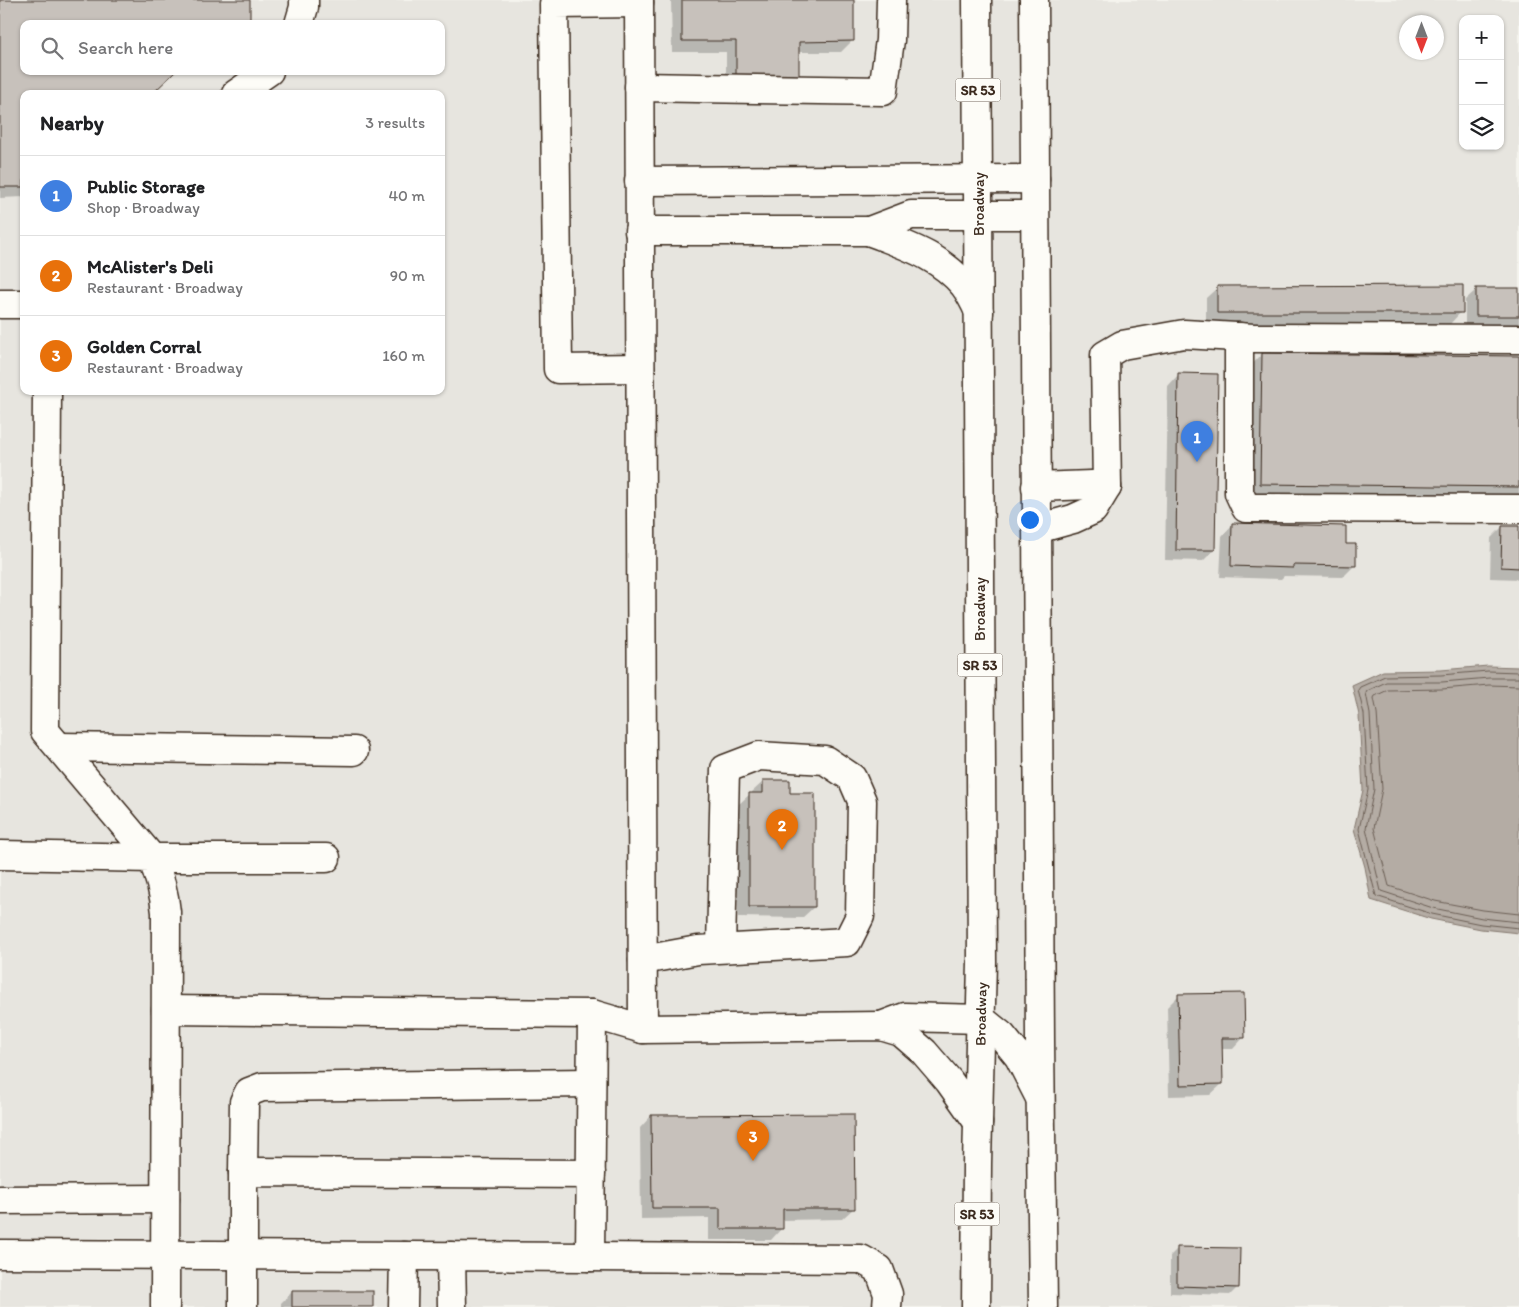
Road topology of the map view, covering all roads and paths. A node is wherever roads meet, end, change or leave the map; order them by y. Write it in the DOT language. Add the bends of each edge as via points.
graph roads {
  1 [pos="304,0"];
  2 [pos="891,0"];
  3 [pos="977,0"];
  4 [pos="1034,0"];
  5 [pos="639,1"];
  6 [pos="300,20"];
  7 [pos="263,75"];
  8 [pos="639,86"];
  9 [pos="242,90"];
  10 [pos="979,179"];
  11 [pos="1035,179"];
  12 [pos="639,180"];
  13 [pos="979,215"];
  14 [pos="1034,215"];
  15 [pos="639,231"];
  16 [pos="870,231"];
  17 [pos="0,304"];
  18 [pos="20,304"];
  19 [pos="979,312"];
  20 [pos="1239,337"];
  21 [pos="1519,339"];
  22 [pos="640,368"];
  23 [pos="47,395"];
  24 [pos="1036,487"];
  25 [pos="1107,487"];
  26 [pos="1519,509"];
  27 [pos="1037,529"];
  28 [pos="59,747"];
  29 [pos="354,752"];
  30 [pos="0,855"];
  31 [pos="152,858"];
  32 [pos="326,858"];
  33 [pos="721,948"];
  34 [pos="643,960"];
  35 [pos="166,1010"];
  36 [pos="592,1014"];
  37 [pos="980,1019"];
  38 [pos="881,1026"];
  39 [pos="643,1028"];
  40 [pos="591,1083"];
  41 [pos="1040,1098"];
  42 [pos="978,1122"];
  43 [pos="243,1172"];
  44 [pos="591,1174"];
  45 [pos="165,1199"];
  46 [pos="0,1200"];
  47 [pos="0,1254"];
  48 [pos="165,1254"];
  49 [pos="242,1255"];
  50 [pos="404,1256"];
  51 [pos="451,1256"];
  52 [pos="590,1257"];
  53 [pos="165,1307"];
  54 [pos="243,1307"];
  55 [pos="403,1307"];
  56 [pos="452,1307"];
  57 [pos="887,1307"];
  58 [pos="976,1307"];
  59 [pos="1043,1307"];
  1 -- 6 [label="main road"];
  2 -- 8 [label="main road" via="890,40 882,90"];
  3 -- 10 [label="main road, Broadway / SR 53"];
  4 -- 11 [label="main road"];
  5 -- 8 [label="main road"];
  5 -- 22 [label="main road" via="554,4 558,368"];
  7 -- 9 [label="main road"];
  8 -- 12 [label="main road"];
  10 -- 11 [label="main road"];
  10 -- 12 [label="main road"];
  10 -- 13 [label="main road, Broadway / SR 53"];
  11 -- 14 [label="main road"];
  12 -- 15 [label="main road"];
  13 -- 14 [label="main road"];
  13 -- 16 [label="main road" via="911,215"];
  13 -- 19 [label="main road, Broadway / SR 53"];
  14 -- 24 [label="main road"];
  15 -- 16 [label="main road"];
  15 -- 22 [label="main road"];
  16 -- 19 [label="main road" via="939,262 965,286"];
  17 -- 18 [label="main road"];
  19 -- 37 [label="main road, Broadway / SR 53"];
  20 -- 21 [label="main road"];
  20 -- 25 [label="main road" via="1184,334 1122,345 1106,355"];
  20 -- 26 [label="main road" via="1239,493 1246,508"];
  22 -- 34 [label="main road"];
  23 -- 28 [label="main road" via="45,731"];
  24 -- 25 [label="main road"];
  24 -- 27 [label="main road"];
  25 -- 27 [label="main road" via="1093,510"];
  27 -- 41 [label="main road"];
  28 -- 29 [label="main road"];
  28 -- 31 [label="main road"];
  30 -- 31 [label="main road"];
  31 -- 32 [label="main road"];
  31 -- 35 [label="main road" via="161,878 165,905"];
  33 -- 33 [label="main road" via="847,942 860,916 862,801 852,778 825,760 760,756 725,769"];
  33 -- 34 [label="main road"];
  34 -- 39 [label="main road"];
  35 -- 36 [label="main road"];
  35 -- 45 [label="main road"];
  36 -- 39 [label="main road"];
  36 -- 40 [label="main road"];
  37 -- 38 [label="main road" via="905,1017"];
  37 -- 41 [label="main road" via="1002,1036 1019,1057"];
  37 -- 42 [label="main road, Broadway / SR 53"];
  38 -- 39 [label="main road"];
  38 -- 42 [label="main road" via="901,1032 924,1052"];
  40 -- 43 [label="main road" via="262,1087 249,1092 244,1102"];
  40 -- 44 [label="main road"];
  41 -- 59 [label="main road"];
  42 -- 58 [label="main road, Broadway / SR 53"];
  43 -- 44 [label="main road"];
  43 -- 49 [label="main road"];
  44 -- 52 [label="main road"];
  45 -- 46 [label="main road"];
  45 -- 48 [label="main road"];
  47 -- 48 [label="main road"];
  48 -- 49 [label="main road"];
  48 -- 53 [label="main road"];
  49 -- 50 [label="main road"];
  49 -- 54 [label="main road"];
  50 -- 51 [label="main road"];
  50 -- 55 [label="main road"];
  51 -- 52 [label="main road"];
  51 -- 56 [label="main road"];
  52 -- 57 [label="main road" via="861,1259 879,1269 888,1294"];
}
